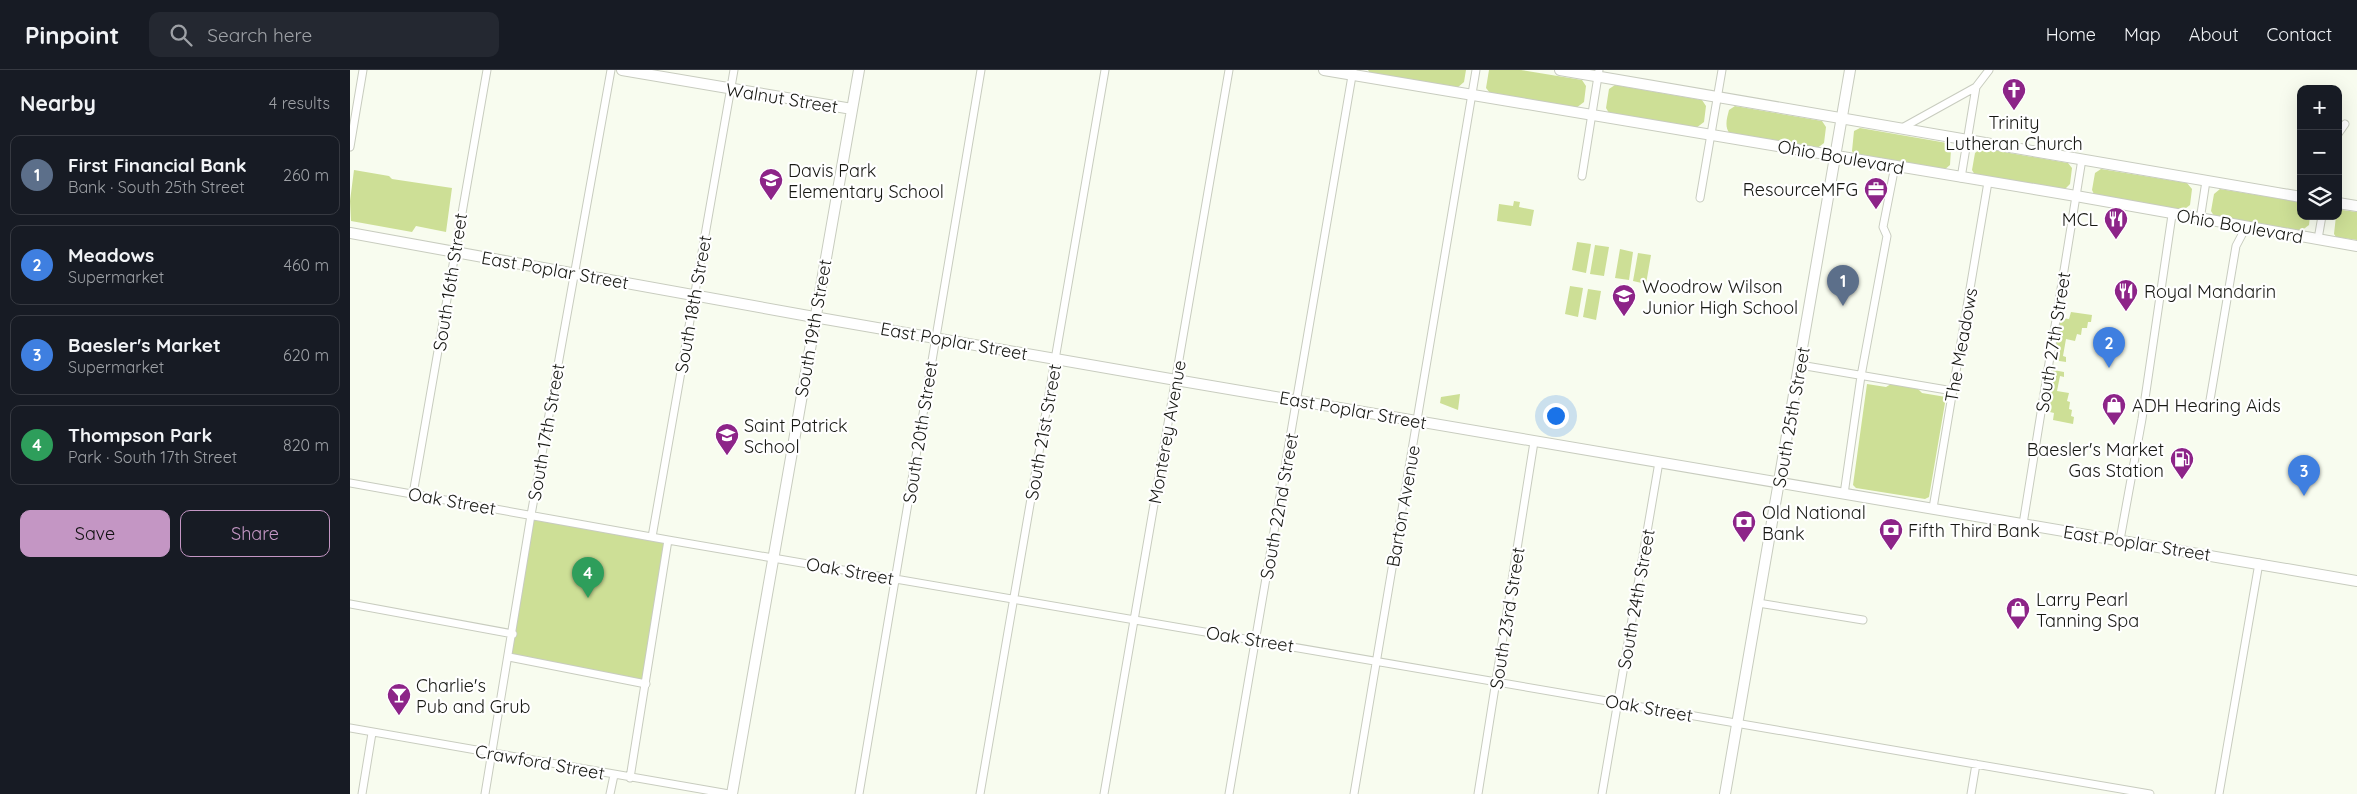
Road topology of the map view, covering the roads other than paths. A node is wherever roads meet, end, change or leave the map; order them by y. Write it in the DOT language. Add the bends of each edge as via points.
graph roads {
  1 [pos="363,70"];
  2 [pos="487,70"];
  3 [pos="611,70"];
  4 [pos="622,70"];
  5 [pos="734,70"];
  6 [pos="858,70"];
  7 [pos="981,70"];
  8 [pos="1105,70"];
  9 [pos="1228,70"];
  10 [pos="1324,70"];
  11 [pos="1476,70"];
  12 [pos="1560,70"];
  13 [pos="1722,70"];
  14 [pos="1850,70"];
  15 [pos="1989,70"];
  16 [pos="1353,72"];
  17 [pos="1598,73"];
  18 [pos="1976,87"];
  19 [pos="730,89"];
  20 [pos="1472,95"];
  21 [pos="1718,97"];
  22 [pos="852,109"];
  23 [pos="1592,116"];
  24 [pos="1842,118"];
  25 [pos="2345,124"];
  26 [pos="1902,128"];
  27 [pos="2341,130"];
  28 [pos="1712,136"];
  29 [pos="1967,140"];
  30 [pos="350,147"];
  31 [pos="1836,156"];
  32 [pos="2082,159"];
  33 [pos="1894,166"];
  34 [pos="1582,176"];
  35 [pos="1961,178"];
  36 [pos="2206,181"];
  37 [pos="1988,182"];
  38 [pos="2076,196"];
  39 [pos="2297,196"];
  40 [pos="1700,198"];
  41 [pos="2342,204"];
  42 [pos="2357,206"];
  43 [pos="2172,215"];
  44 [pos="2200,220"];
  45 [pos="2321,220"];
  46 [pos="2246,227"];
  47 [pos="350,233"];
  48 [pos="2318,239"];
  49 [pos="2357,246"];
  50 [pos="455,252"];
  51 [pos="575,274"];
  52 [pos="694,295"];
  53 [pos="814,317"];
  54 [pos="935,338"];
  55 [pos="1056,358"];
  56 [pos="1800,365"];
  57 [pos="1861,376"];
  58 [pos="1176,380"];
  59 [pos="1953,391"];
  60 [pos="2210,400"];
  61 [pos="1298,401"];
  62 [pos="1418,422"];
  63 [pos="1534,442"];
  64 [pos="1659,462"];
  65 [pos="350,483"];
  66 [pos="1780,484"];
  67 [pos="413,494"];
  68 [pos="1844,494"];
  69 [pos="1933,508"];
  70 [pos="531,515"];
  71 [pos="2023,524"];
  72 [pos="652,537"];
  73 [pos="668,540"];
  74 [pos="2120,540"];
  75 [pos="773,558"];
  76 [pos="2260,563"];
  77 [pos="895,578"];
  78 [pos="2357,581"];
  79 [pos="1014,599"];
  80 [pos="1758,603"];
  81 [pos="350,604"];
  82 [pos="1134,620"];
  83 [pos="1863,620"];
  84 [pos="513,634"];
  85 [pos="1256,641"];
  86 [pos="509,657"];
  87 [pos="1377,661"];
  88 [pos="1498,681"];
  89 [pos="646,684"];
  90 [pos="1618,704"];
  91 [pos="1739,723"];
  92 [pos="350,728"];
  93 [pos="372,733"];
  94 [pos="492,753"];
  95 [pos="1976,764"];
  96 [pos="614,775"];
  97 [pos="630,778"];
  98 [pos="362,794"];
  99 [pos="485,794"];
  100 [pos="610,794"];
  101 [pos="731,794"];
  102 [pos="858,794"];
  103 [pos="980,794"];
  104 [pos="1104,794"];
  105 [pos="1229,794"];
  106 [pos="1354,794"];
  107 [pos="1478,794"];
  108 [pos="1602,794"];
  109 [pos="1725,794"];
  110 [pos="1971,794"];
  111 [pos="2150,794"];
  112 [pos="2219,794"];
  1 -- 30 [label="street"];
  2 -- 50 [label="street, South 16th Street"];
  3 -- 51 [label="street, South 17th Street"];
  4 -- 19 [label="street, Walnut Street"];
  5 -- 19 [label="street, South 18th Street"];
  6 -- 22 [label="street, South 19th Street"];
  7 -- 54 [label="street, South 20th Street"];
  8 -- 55 [label="street, South 21st Street"];
  9 -- 58 [label="street, Monterey Avenue"];
  10 -- 16 [label="street, Ohio Boulevard"];
  11 -- 20 [label="street, Barton Avenue"];
  12 -- 17 [label="street"];
  13 -- 21 [label="street"];
  14 -- 24 [label="street, South 25th Street"];
  15 -- 18 [label="street"];
  16 -- 20 [label="street, Ohio Boulevard"];
  16 -- 61 [label="street, South 22nd Street"];
  17 -- 21 [label="street"];
  17 -- 23 [label="street"];
  18 -- 26 [label="street"];
  18 -- 29 [label="street"];
  19 -- 22 [label="street, Walnut Street"];
  19 -- 52 [label="street, South 18th Street"];
  20 -- 23 [label="street, Ohio Boulevard"];
  20 -- 62 [label="street, Barton Avenue"];
  21 -- 24 [label="street"];
  21 -- 28 [label="street"];
  22 -- 53 [label="street, South 19th Street"];
  23 -- 28 [label="street, Ohio Boulevard"];
  23 -- 34 [label="street"];
  24 -- 26 [label="street"];
  24 -- 31 [label="street, South 25th Street"];
  25 -- 27 [label="street"];
  26 -- 29 [label="street"];
  28 -- 31 [label="street, Ohio Boulevard"];
  28 -- 40 [label="street"];
  29 -- 32 [label="street"];
  29 -- 35 [label="street"];
  31 -- 33 [label="street, Ohio Boulevard"];
  31 -- 56 [label="street, South 25th Street"];
  32 -- 36 [label="street"];
  32 -- 38 [label="street, South 27th Street"];
  33 -- 35 [label="street, Ohio Boulevard"];
  33 -- 57 [label="street" via="1883,227 1887,236"];
  35 -- 37 [label="street, Ohio Boulevard"];
  36 -- 39 [label="street"];
  36 -- 44 [label="street"];
  37 -- 38 [label="street, Ohio Boulevard"];
  37 -- 59 [label="street, The Meadows"];
  38 -- 43 [label="street, Ohio Boulevard"];
  38 -- 71 [label="street, South 27th Street"];
  41 -- 42 [label="street"];
  43 -- 44 [label="street, Ohio Boulevard"];
  43 -- 74 [label="street"];
  44 -- 46 [label="street, Ohio Boulevard"];
  45 -- 48 [label="street"];
  46 -- 48 [label="street, Ohio Boulevard"];
  46 -- 60 [label="street" via="2236,246"];
  47 -- 50 [label="street, East Poplar Street"];
  48 -- 49 [label="street, Ohio Boulevard"];
  50 -- 51 [label="street, East Poplar Street"];
  50 -- 67 [label="street, South 16th Street"];
  51 -- 52 [label="street, East Poplar Street"];
  51 -- 70 [label="street, South 17th Street"];
  52 -- 53 [label="street, East Poplar Street"];
  52 -- 72 [label="street, South 18th Street"];
  53 -- 54 [label="street, East Poplar Street"];
  53 -- 75 [label="street, South 19th Street"];
  54 -- 55 [label="street, East Poplar Street"];
  54 -- 77 [label="street, South 20th Street"];
  55 -- 58 [label="street, East Poplar Street"];
  55 -- 79 [label="street, South 21st Street"];
  56 -- 57 [label="street"];
  56 -- 66 [label="street, South 25th Street"];
  57 -- 59 [label="street"];
  57 -- 68 [label="street"];
  58 -- 61 [label="street, East Poplar Street"];
  58 -- 82 [label="street, Monterey Avenue"];
  59 -- 69 [label="street, The Meadows"];
  61 -- 62 [label="street, East Poplar Street"];
  61 -- 85 [label="street, South 22nd Street"];
  62 -- 63 [label="street, East Poplar Street"];
  62 -- 87 [label="street, Barton Avenue"];
  63 -- 64 [label="street, East Poplar Street"];
  63 -- 88 [label="street, South 23rd Street"];
  64 -- 66 [label="street, East Poplar Street"];
  64 -- 90 [label="street, South 24th Street"];
  65 -- 67 [label="street, Oak Street"];
  66 -- 68 [label="street, East Poplar Street"];
  66 -- 80 [label="street, South 25th Street"];
  67 -- 70 [label="street, Oak Street"];
  68 -- 69 [label="street, East Poplar Street"];
  69 -- 71 [label="street, East Poplar Street"];
  70 -- 72 [label="street, Oak Street"];
  70 -- 84 [label="street, South 17th Street"];
  71 -- 74 [label="street, East Poplar Street"];
  72 -- 73 [label="street, Oak Street"];
  73 -- 75 [label="street, Oak Street"];
  73 -- 89 [label="street"];
  74 -- 76 [label="street, East Poplar Street"];
  75 -- 77 [label="street, Oak Street"];
  75 -- 101 [label="street, South 19th Street"];
  76 -- 78 [label="street, East Poplar Street"];
  76 -- 112 [label="street"];
  77 -- 79 [label="street, Oak Street"];
  77 -- 102 [label="street, South 20th Street"];
  79 -- 82 [label="street, Oak Street"];
  79 -- 103 [label="street, South 21st Street"];
  80 -- 83 [label="street"];
  80 -- 91 [label="street, South 25th Street"];
  81 -- 84 [label="street"];
  82 -- 85 [label="street, Oak Street"];
  82 -- 104 [label="street, Monterey Avenue"];
  84 -- 86 [label="street, South 17th Street"];
  85 -- 87 [label="street, Oak Street"];
  85 -- 105 [label="street, South 22nd Street"];
  86 -- 89 [label="street"];
  86 -- 94 [label="street, South 17th Street"];
  87 -- 88 [label="street, Oak Street"];
  87 -- 106 [label="street, Barton Avenue"];
  88 -- 90 [label="street, Oak Street"];
  88 -- 107 [label="street, South 23rd Street"];
  89 -- 97 [label="street"];
  90 -- 91 [label="street, Oak Street"];
  90 -- 108 [label="street, South 24th Street"];
  91 -- 95 [label="street, Oak Street"];
  91 -- 109 [label="street, South 25th Street"];
  92 -- 93 [label="street, Crawford Street"];
  93 -- 94 [label="street, Crawford Street"];
  93 -- 98 [label="street"];
  94 -- 96 [label="street, Crawford Street"];
  94 -- 99 [label="street, South 17th Street"];
  95 -- 110 [label="street"];
  95 -- 111 [label="street, Oak Street"];
  96 -- 97 [label="street, Crawford Street"];
  96 -- 100 [label="street"];
  97 -- 101 [label="street, Crawford Street"];
}
